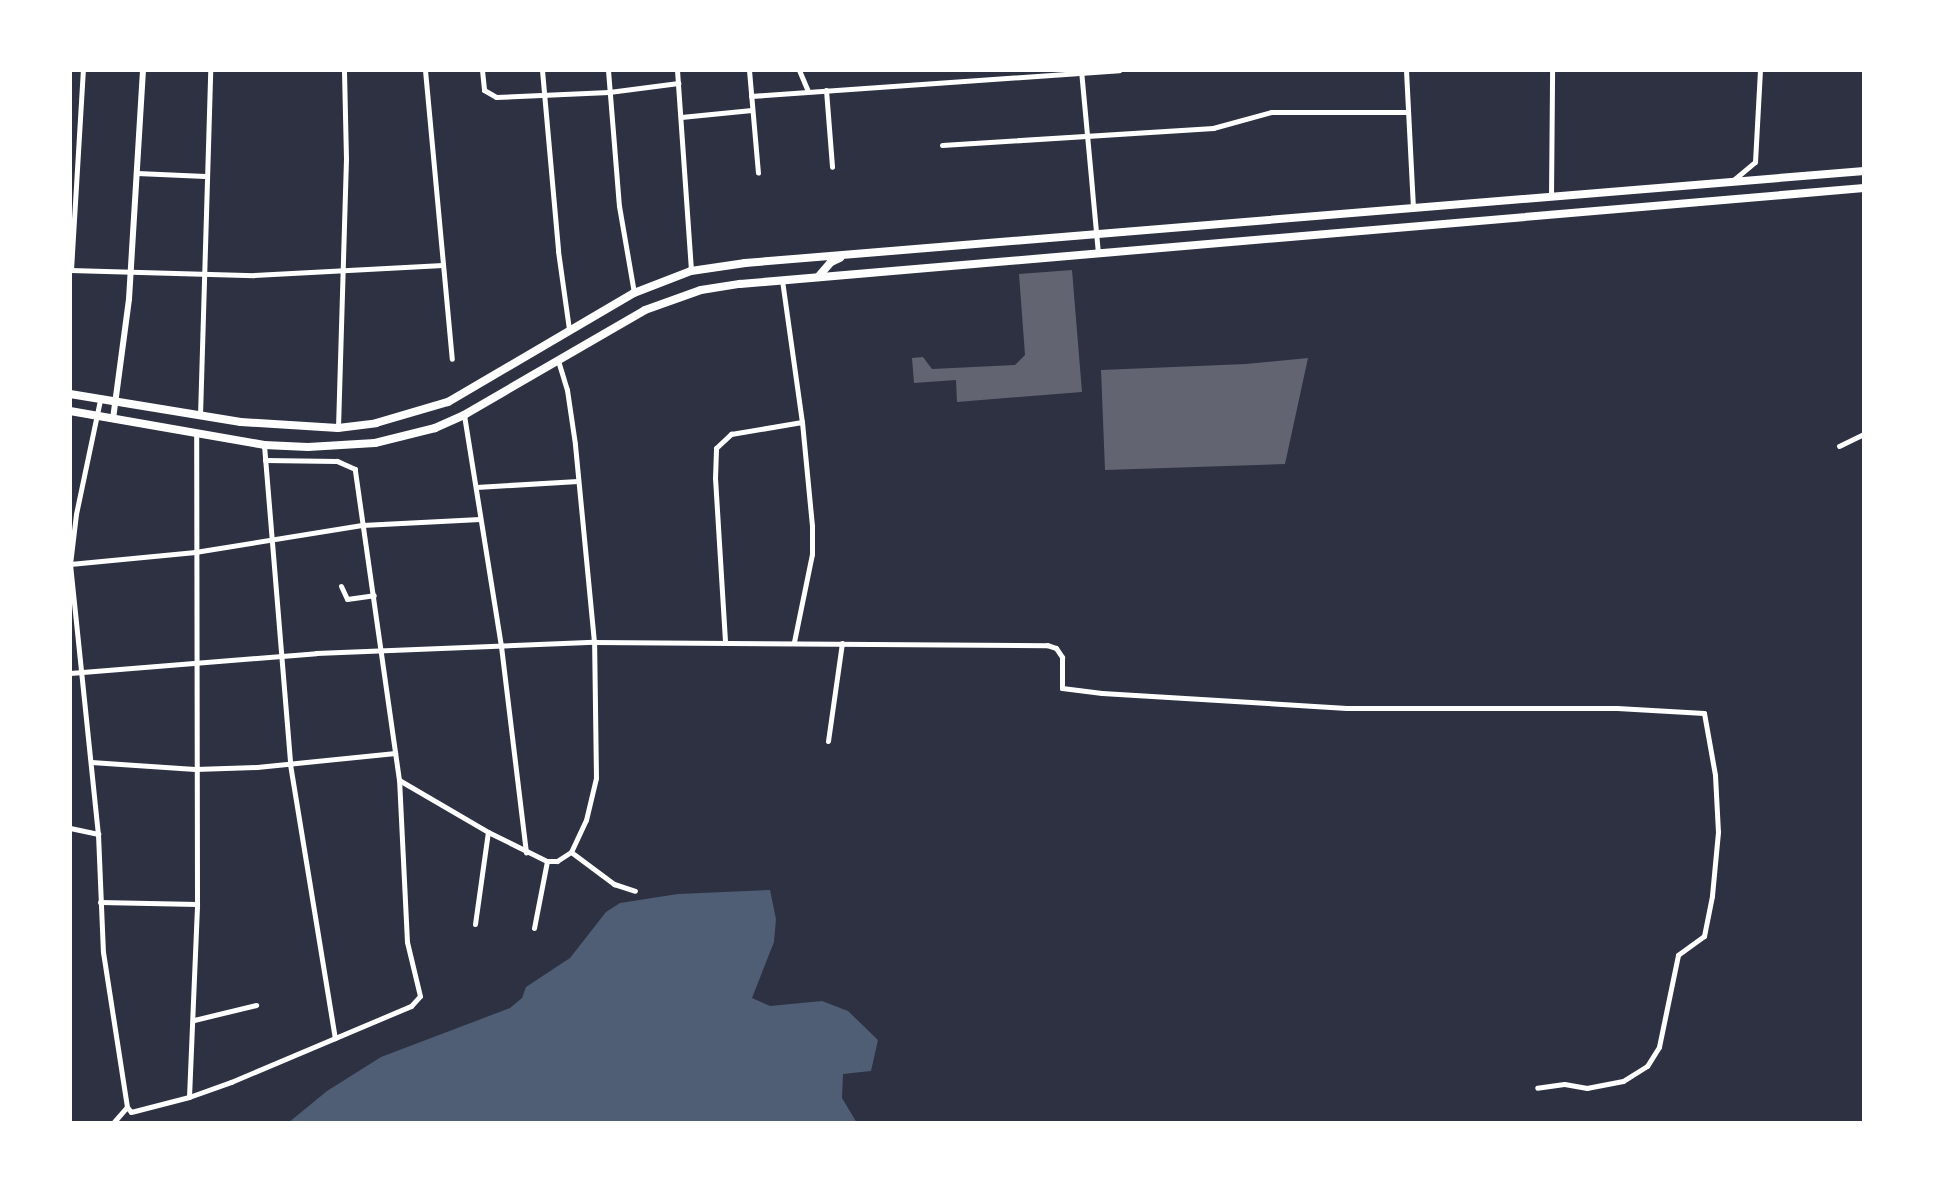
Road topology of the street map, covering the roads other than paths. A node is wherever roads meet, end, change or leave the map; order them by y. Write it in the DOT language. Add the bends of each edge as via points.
graph roads {
  1 [pos="83,70"];
  2 [pos="143,70"];
  3 [pos="210,70"];
  4 [pos="344,70"];
  5 [pos="424,70"];
  6 [pos="482,70"];
  7 [pos="542,70"];
  8 [pos="607,70"];
  9 [pos="677,70"];
  10 [pos="749,70"];
  11 [pos="799,70"];
  12 [pos="1119,70"];
  13 [pos="1406,70"];
  14 [pos="1552,70"];
  15 [pos="1760,70"];
  16 [pos="1081,71"];
  17 [pos="678,83"];
  18 [pos="826,90"];
  19 [pos="808,91"];
  20 [pos="609,92"];
  21 [pos="545,93"];
  22 [pos="751,96"];
  23 [pos="752,110"];
  24 [pos="1408,112"];
  25 [pos="681,117"];
  26 [pos="1087,134"];
  27 [pos="942,145"];
  28 [pos="832,167"];
  29 [pos="1864,172"];
  30 [pos="137,173"];
  31 [pos="758,173"];
  32 [pos="205,176"];
  33 [pos="1731,182"];
  34 [pos="1864,188"];
  35 [pos="1551,197"];
  36 [pos="1413,208"];
  37 [pos="1097,233"];
  38 [pos="1098,252"];
  39 [pos="850,254"];
  40 [pos="443,265"];
  41 [pos="71,270"];
  42 [pos="131,271"];
  43 [pos="691,271"];
  44 [pos="340,272"];
  45 [pos="202,275"];
  46 [pos="818,277"];
  47 [pos="782,279"];
  48 [pos="634,293"];
  49 [pos="569,329"];
  50 [pos="452,359"];
  51 [pos="558,360"];
  52 [pos="70,394"];
  53 [pos="100,400"];
  54 [pos="116,402"];
  55 [pos="70,411"];
  56 [pos="464,415"];
  57 [pos="97,416"];
  58 [pos="200,416"];
  59 [pos="113,419"];
  60 [pos="802,422"];
  61 [pos="338,428"];
  62 [pos="196,434"];
  63 [pos="1864,434"];
  64 [pos="264,445"];
  65 [pos="1839,446"];
  66 [pos="265,460"];
  67 [pos="578,481"];
  68 [pos="476,487"];
  69 [pos="480,519"];
  70 [pos="362,525"];
  71 [pos="270,541"];
  72 [pos="195,552"];
  73 [pos="70,564"];
  74 [pos="341,586"];
  75 [pos="374,595"];
  76 [pos="725,641"];
  77 [pos="594,642"];
  78 [pos="794,642"];
  79 [pos="842,643"];
  80 [pos="501,646"];
  81 [pos="381,649"];
  82 [pos="279,656"];
  83 [pos="195,663"];
  84 [pos="80,672"];
  85 [pos="70,673"];
  86 [pos="828,741"];
  87 [pos="396,753"];
  88 [pos="91,762"];
  89 [pos="290,764"];
  90 [pos="195,769"];
  91 [pos="399,780"];
  92 [pos="70,828"];
  93 [pos="488,832"];
  94 [pos="98,834"];
  95 [pos="526,852"];
  96 [pos="571,852"];
  97 [pos="547,861"];
  98 [pos="635,891"];
  99 [pos="100,902"];
  100 [pos="197,904"];
  101 [pos="475,924"];
  102 [pos="534,928"];
  103 [pos="256,1005"];
  104 [pos="194,1020"];
  105 [pos="335,1038"];
  106 [pos="1537,1088"];
  107 [pos="189,1097"];
  108 [pos="127,1107"];
  109 [pos="113,1123"];
  1 -- 41 [label="street"];
  2 -- 30 [label="street"];
  3 -- 32 [label="street"];
  4 -- 44 [label="street" via="346,159"];
  5 -- 40 [label="street"];
  6 -- 21 [label="street" via="489,96"];
  7 -- 21 [label="street"];
  8 -- 20 [label="street"];
  9 -- 17 [label="street"];
  10 -- 22 [label="street"];
  11 -- 19 [label="street"];
  12 -- 16 [label="street"];
  13 -- 24 [label="street"];
  14 -- 35 [label="street"];
  15 -- 33 [label="street" via="1755,162"];
  16 -- 18 [label="street"];
  16 -- 26 [label="street"];
  17 -- 20 [label="street"];
  17 -- 25 [label="street"];
  18 -- 19 [label="street"];
  18 -- 28 [label="street"];
  19 -- 22 [label="street"];
  20 -- 21 [label="street"];
  20 -- 48 [label="street" via="621,226"];
  21 -- 49 [label="street"];
  22 -- 23 [label="street"];
  23 -- 25 [label="street"];
  23 -- 31 [label="street"];
  24 -- 26 [label="street" via="1267,112 1213,128"];
  24 -- 36 [label="street"];
  25 -- 43 [label="street"];
  26 -- 27 [label="street"];
  26 -- 37 [label="street"];
  29 -- 33 [label="main road"];
  30 -- 32 [label="street"];
  30 -- 42 [label="street"];
  32 -- 45 [label="street"];
  33 -- 35 [label="main road"];
  34 -- 38 [label="main road"];
  35 -- 36 [label="main road"];
  36 -- 37 [label="main road"];
  37 -- 38 [label="street"];
  37 -- 39 [label="main road"];
  38 -- 46 [label="main road"];
  39 -- 43 [label="main road"];
  39 -- 46 [label="main road" via="831,262"];
  40 -- 44 [label="street"];
  40 -- 50 [label="street"];
  41 -- 42 [label="street"];
  42 -- 45 [label="street"];
  42 -- 54 [label="street"];
  43 -- 48 [label="main road"];
  44 -- 45 [label="street"];
  44 -- 61 [label="street"];
  45 -- 58 [label="street"];
  46 -- 47 [label="main road"];
  47 -- 51 [label="main road" via="701,290 672,299"];
  47 -- 60 [label="street"];
  48 -- 49 [label="main road"];
  49 -- 61 [label="main road" via="448,402 376,423"];
  51 -- 56 [label="main road"];
  51 -- 67 [label="street" via="567,390"];
  52 -- 53 [label="main road"];
  53 -- 54 [label="main road"];
  53 -- 57 [label="street"];
  54 -- 58 [label="main road"];
  54 -- 59 [label="street"];
  55 -- 57 [label="main road"];
  56 -- 64 [label="main road" via="435,428 375,443"];
  56 -- 68 [label="street"];
  57 -- 59 [label="main road"];
  57 -- 73 [label="street" via="78,500"];
  58 -- 61 [label="main road" via="286,427"];
  59 -- 62 [label="main road"];
  60 -- 76 [label="street" via="731,434 714,457"];
  60 -- 78 [label="street" via="813,541"];
  62 -- 64 [label="main road"];
  62 -- 72 [label="street"];
  63 -- 65 [label="street"];
  64 -- 66 [label="street"];
  66 -- 70 [label="street" via="352,465"];
  66 -- 71 [label="street"];
  67 -- 68 [label="street"];
  67 -- 77 [label="street"];
  68 -- 69 [label="street"];
  69 -- 70 [label="street"];
  69 -- 80 [label="street"];
  70 -- 71 [label="street"];
  70 -- 75 [label="street"];
  71 -- 72 [label="street"];
  71 -- 82 [label="street"];
  72 -- 73 [label="street"];
  72 -- 83 [label="street"];
  73 -- 84 [label="street"];
  74 -- 75 [label="street" via="347,598"];
  75 -- 81 [label="street"];
  76 -- 77 [label="street"];
  76 -- 78 [label="street"];
  77 -- 80 [label="street"];
  77 -- 96 [label="street" via="596,786"];
  78 -- 79 [label="street"];
  79 -- 86 [label="street"];
  79 -- 106 [label="street" via="1046,645 1056,648 1062,657 1062,688 1102,693 1348,708 1617,708 1704,713 1715,775 1718,832 1712,897 1704,936 1678,955 1659,1047 1647,1066 1623,1081 1587,1088 1564,1083"];
  80 -- 81 [label="street"];
  80 -- 95 [label="street"];
  81 -- 82 [label="street"];
  81 -- 87 [label="street"];
  82 -- 83 [label="street"];
  82 -- 89 [label="street"];
  83 -- 84 [label="street"];
  83 -- 90 [label="street"];
  84 -- 85 [label="street"];
  84 -- 88 [label="street"];
  87 -- 89 [label="street"];
  87 -- 91 [label="street"];
  88 -- 90 [label="street"];
  88 -- 94 [label="street"];
  89 -- 90 [label="street"];
  89 -- 105 [label="street"];
  90 -- 100 [label="street"];
  91 -- 93 [label="street"];
  91 -- 105 [label="street" via="405,925 419,999"];
  92 -- 94 [label="street"];
  93 -- 95 [label="street"];
  93 -- 101 [label="street"];
  94 -- 99 [label="street"];
  95 -- 97 [label="street"];
  96 -- 97 [label="street" via="564,859"];
  96 -- 98 [label="street" via="614,884"];
  97 -- 102 [label="street"];
  99 -- 100 [label="street"];
  99 -- 108 [label="street" via="111,1013"];
  100 -- 104 [label="street"];
  103 -- 104 [label="street"];
  104 -- 107 [label="street"];
  105 -- 107 [label="street"];
  107 -- 108 [label="street" via="131,1112"];
  108 -- 109 [label="street"];
}
